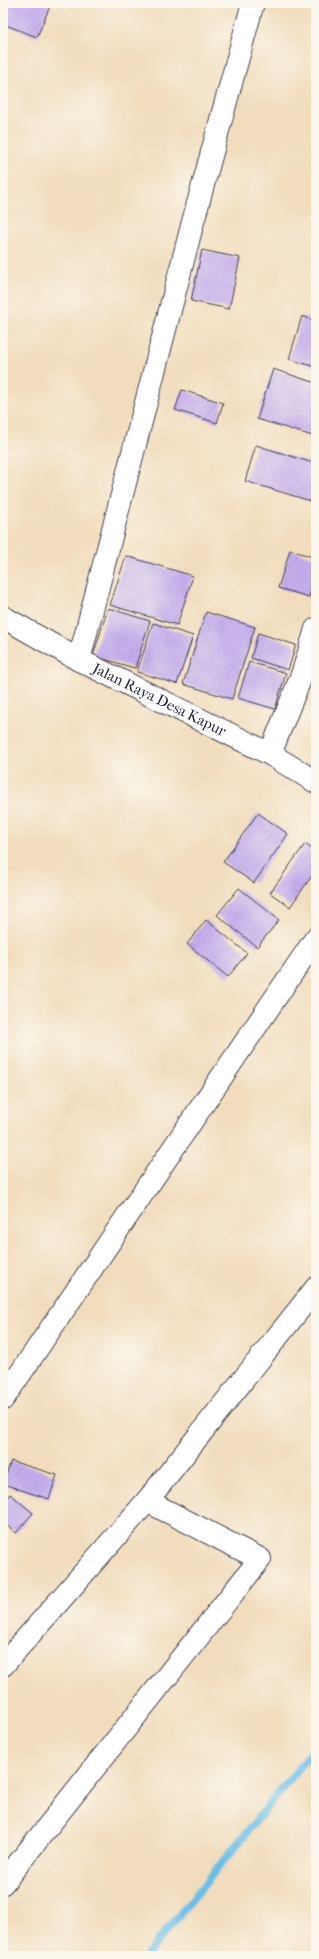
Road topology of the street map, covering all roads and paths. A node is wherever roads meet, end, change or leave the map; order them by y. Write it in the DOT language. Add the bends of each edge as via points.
graph roads {
  1 [pos="253,3"];
  2 [pos="3,617"];
  3 [pos="316,629"];
  4 [pos="79,660"];
  5 [pos="270,754"];
  6 [pos="316,782"];
  7 [pos="316,938"];
  8 [pos="316,1288"];
  9 [pos="3,1399"];
  10 [pos="147,1501"];
  11 [pos="3,1665"];
  12 [pos="3,1883"];
  1 -- 4 [label="street"];
  2 -- 4 [label="street, Jalan Raya Desa Kapur"];
  3 -- 5 [label="street" via="303,672"];
  4 -- 5 [label="street, Jalan Raya Desa Kapur"];
  5 -- 6 [label="street, Jalan Raya Desa Kapur"];
  7 -- 9 [label="street"];
  8 -- 10 [label="street"];
  10 -- 11 [label="street"];
  10 -- 12 [label="street" via="260,1559"];
}
